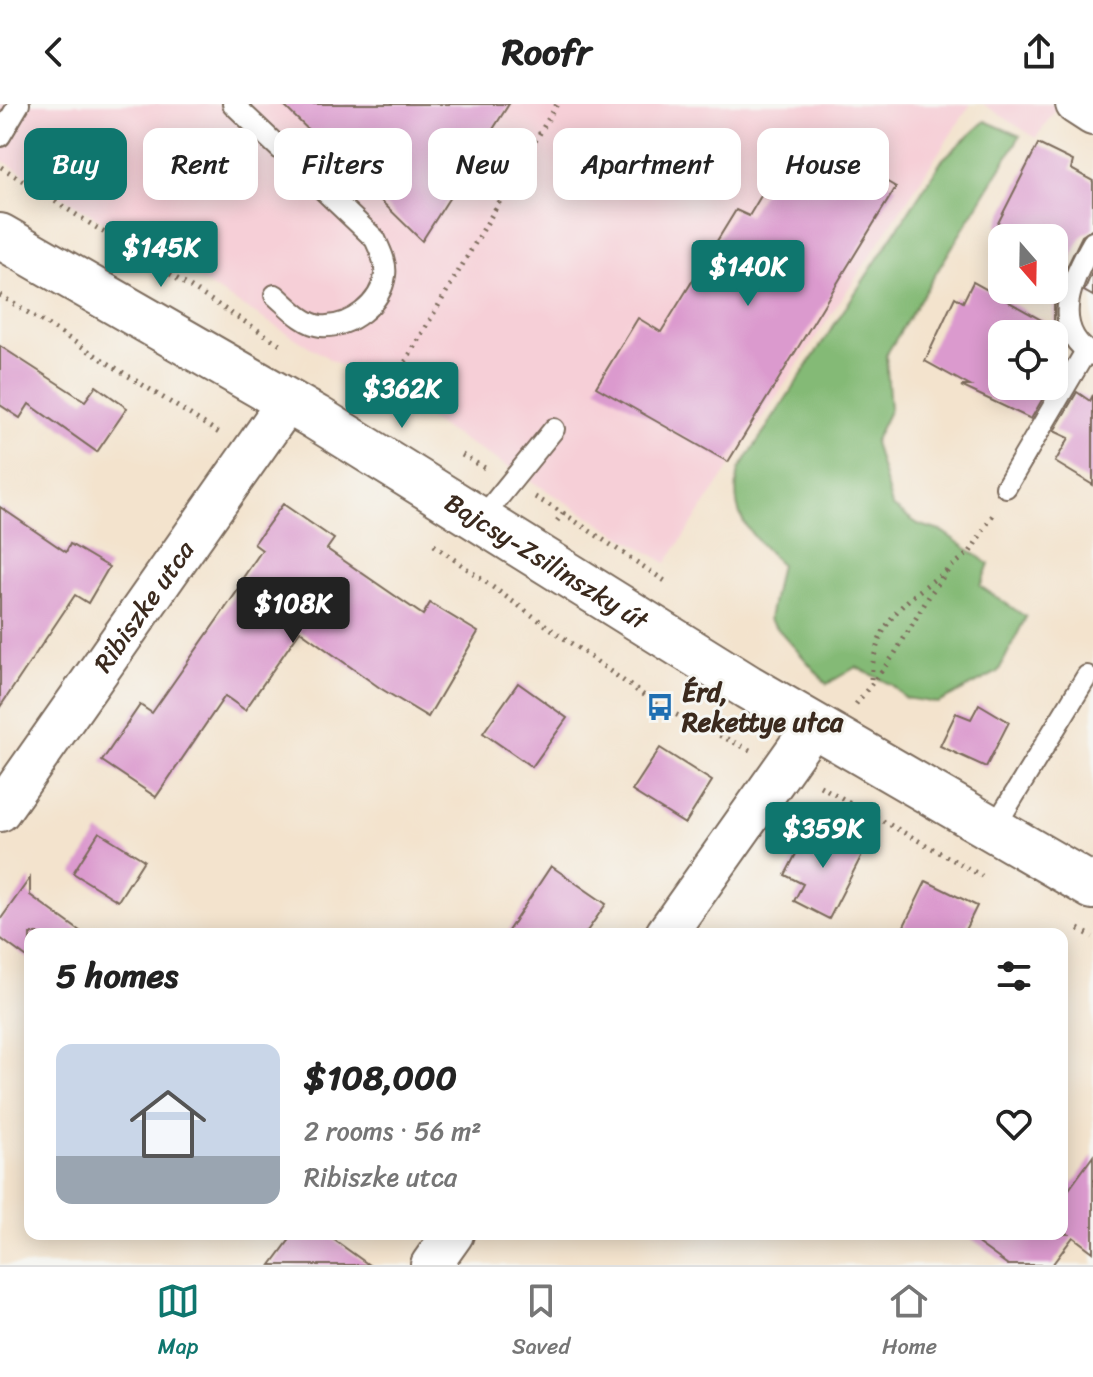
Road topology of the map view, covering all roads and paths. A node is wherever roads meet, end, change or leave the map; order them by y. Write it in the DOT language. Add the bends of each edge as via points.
graph roads {
  1 [pos="19,104"];
  2 [pos="233,104"];
  3 [pos="557,104"];
  4 [pos="1076,104"];
  5 [pos="1093,115"];
  6 [pos="1,133"];
  7 [pos="0,236"];
  8 [pos="1093,242"];
  9 [pos="0,295"];
  10 [pos="275,295"];
  11 [pos="1089,353"];
  12 [pos="277,416"];
  13 [pos="554,429"];
  14 [pos="357,443"];
  15 [pos="1006,487"];
  16 [pos="481,519"];
  17 [pos="431,543"];
  18 [pos="950,568"];
  19 [pos="1087,676"];
  20 [pos="871,681"];
  21 [pos="855,706"];
  22 [pos="814,725"];
  23 [pos="785,766"];
  24 [pos="0,811"];
  25 [pos="994,828"];
  26 [pos="986,877"];
  27 [pos="1093,887"];
  28 [pos="1066,922"];
  29 [pos="670,928"];
  30 [pos="1093,937"];
  31 [pos="449,1240"];
  32 [pos="431,1265"];
  1 -- 6 [label="lane"];
  2 -- 10 [label="lane" via="375,239 382,253 386,274 378,294 362,314 341,324 320,326 303,319"];
  3 -- 14 [label="path"];
  4 -- 5 [label="street"];
  7 -- 12 [label="main road, Bajcsy-Zsilinszky út"];
  8 -- 11 [label="lane" via="1067,296 1068,316"];
  9 -- 12 [label="path" via="224,436"];
  11 -- 15 [label="lane"];
  12 -- 14 [label="main road, Bajcsy-Zsilinszky út"];
  12 -- 24 [label="street, Ribiszke utca"];
  13 -- 16 [label="lane"];
  14 -- 16 [label="main road, Bajcsy-Zsilinszky út"];
  15 -- 18 [label="path" via="988,528"];
  16 -- 22 [label="main road, Bajcsy-Zsilinszky út"];
  17 -- 23 [label="path" via="660,707"];
  18 -- 20 [label="path"];
  18 -- 20 [label="path" via="906,600 887,622 873,652"];
  19 -- 25 [label="lane"];
  20 -- 21 [label="path"];
  22 -- 23 [label="street"];
  22 -- 25 [label="main road, Bajcsy-Zsilinszky út"];
  23 -- 26 [label="path"];
  23 -- 29 [label="street"];
  25 -- 27 [label="main road, Bajcsy-Zsilinszky út"];
  28 -- 30 [label="path"];
  31 -- 32 [label="street"];
}
